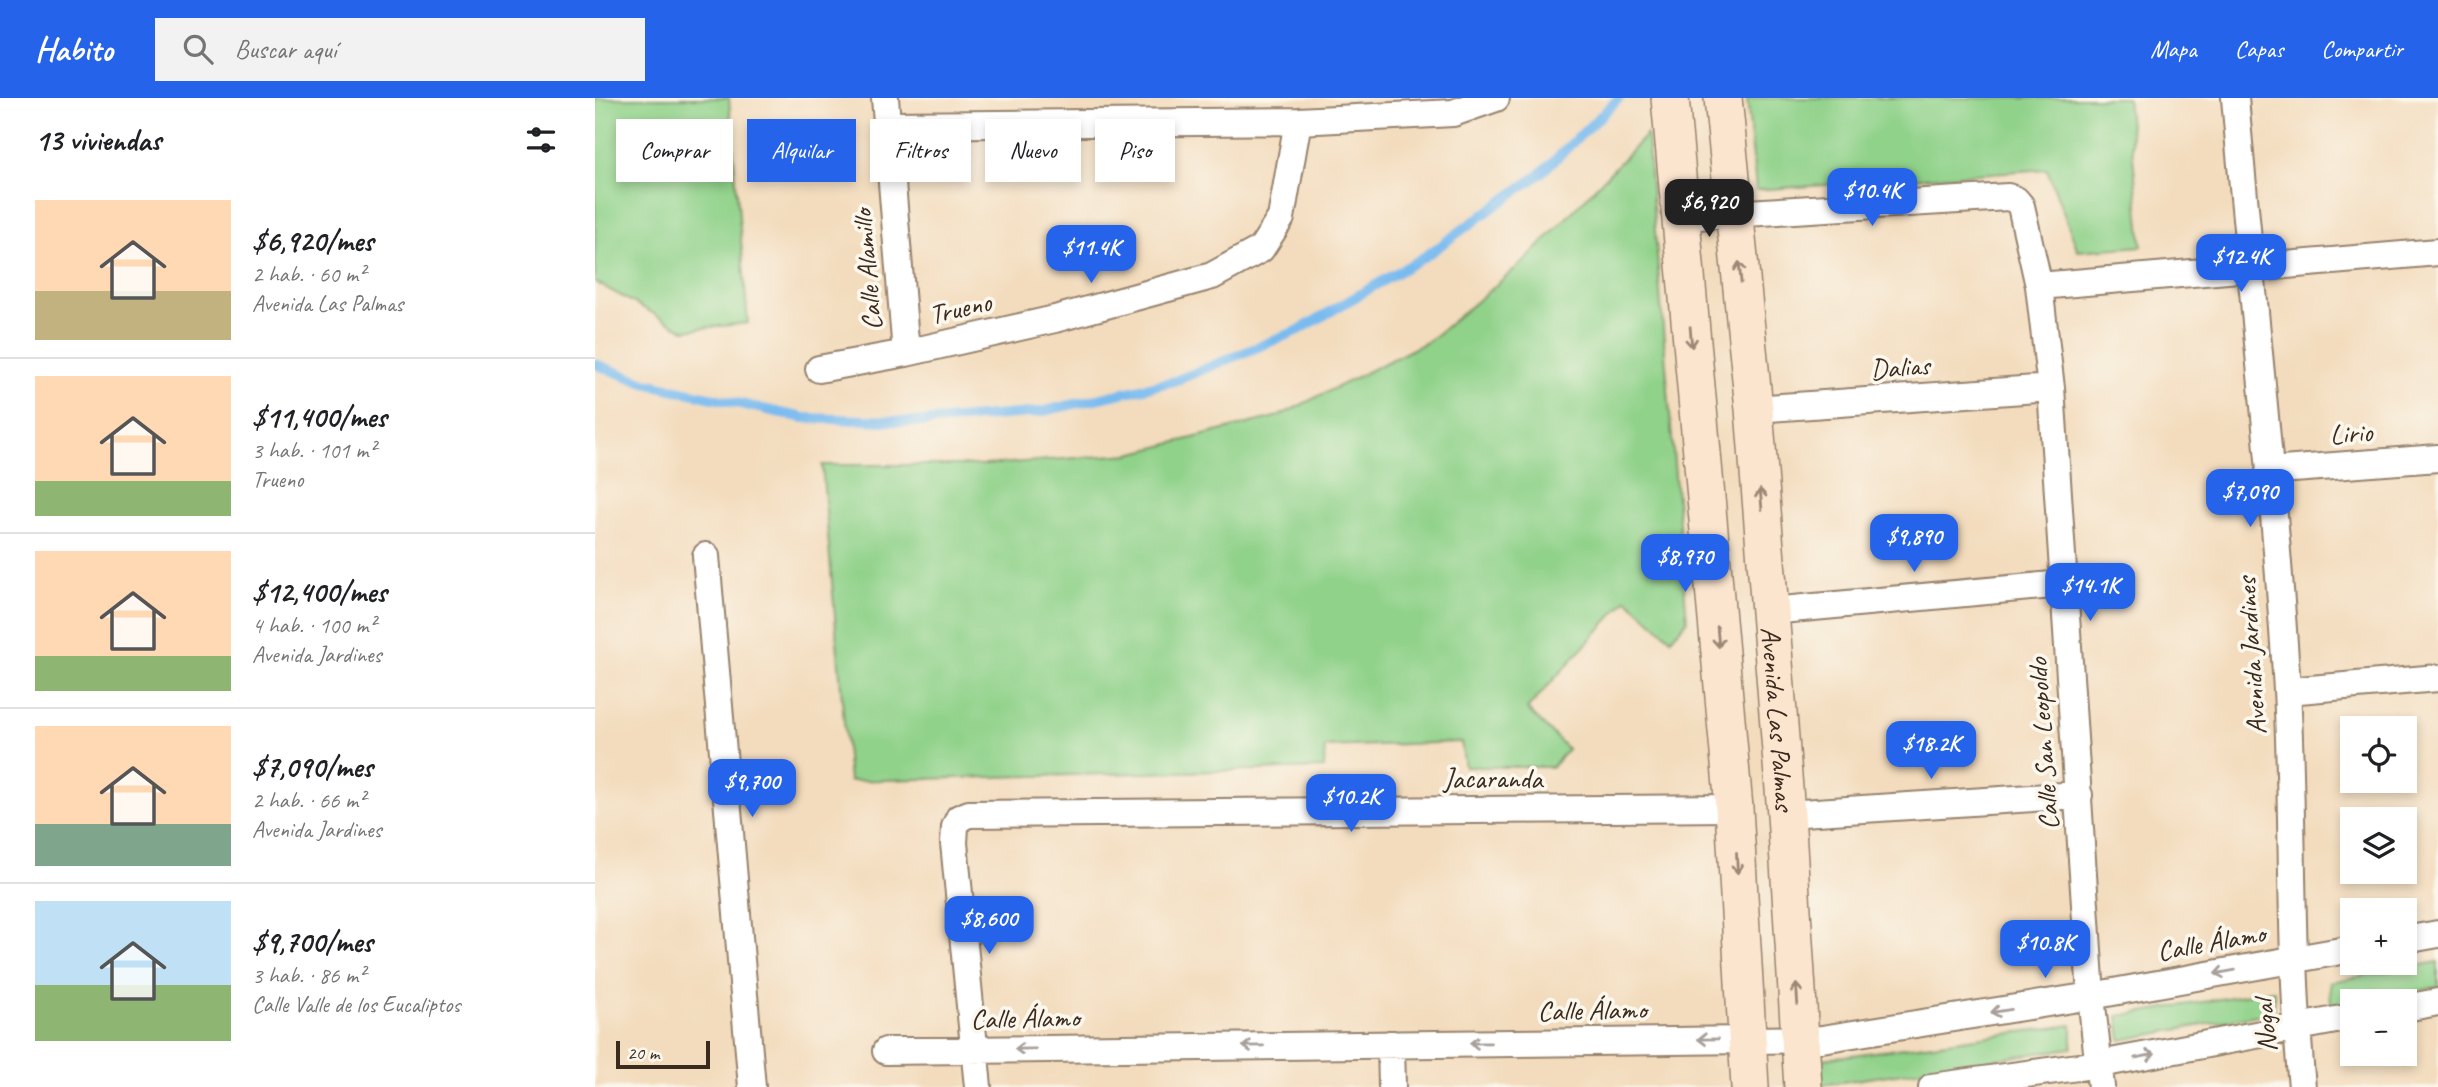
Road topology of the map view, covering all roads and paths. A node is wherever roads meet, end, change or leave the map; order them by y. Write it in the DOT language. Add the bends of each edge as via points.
graph roads {
  1 [pos="885,98"];
  2 [pos="1496,98"];
  3 [pos="1670,98"];
  4 [pos="1723,98"];
  5 [pos="2235,98"];
  6 [pos="887,119"];
  7 [pos="1298,121"];
  8 [pos="971,124"];
  9 [pos="892,182"];
  10 [pos="1733,213"];
  11 [pos="1680,217"];
  12 [pos="2438,253"];
  13 [pos="2249,269"];
  14 [pos="2039,286"];
  15 [pos="906,353"];
  16 [pos="819,369"];
  17 [pos="2051,388"];
  18 [pos="1754,409"];
  19 [pos="2438,458"];
  20 [pos="2269,471"];
  21 [pos="706,556"];
  22 [pos="2063,584"];
  23 [pos="1770,611"];
  24 [pos="2438,678"];
  25 [pos="2287,691"];
  26 [pos="2079,795"];
  27 [pos="1734,808"];
  28 [pos="1786,814"];
  29 [pos="2438,934"];
  30 [pos="2417,938"];
  31 [pos="2340,951"];
  32 [pos="2292,960"];
  33 [pos="2091,996"];
  34 [pos="2438,1002"];
  35 [pos="2417,1006"];
  36 [pos="2340,1019"];
  37 [pos="2296,1027"];
  38 [pos="1747,1039"];
  39 [pos="1800,1039"];
  40 [pos="1391,1044"];
  41 [pos="975,1050"];
  42 [pos="886,1051"];
  43 [pos="2100,1076"];
  44 [pos="752,1087"];
  45 [pos="978,1087"];
  46 [pos="1392,1087"];
  47 [pos="1750,1087"];
  48 [pos="1803,1087"];
  49 [pos="1933,1087"];
  50 [pos="2302,1087"];
  1 -- 6 [label="street, Calle Alamillo"];
  2 -- 7 [label="street" via="1454,113"];
  3 -- 11 [label="street, Avenida Las Palmas"];
  4 -- 10 [label="street, Avenida Las Palmas"];
  5 -- 13 [label="street, Avenida Jardines"];
  7 -- 8 [label="street"];
  7 -- 15 [label="street, Trueno" via="1282,218 1261,248 1212,276"];
  9 -- 15 [label="street, Calle Alamillo"];
  10 -- 11 [label="street"];
  10 -- 14 [label="street, Calle San Leopoldo" via="2008,197 2021,206"];
  18 -- 10 [label="street, Avenida Las Palmas, one-way"];
  11 -- 27 [label="street, Avenida Las Palmas, one-way"];
  12 -- 13 [label="street"];
  13 -- 14 [label="street"];
  13 -- 20 [label="street, Avenida Jardines"];
  14 -- 17 [label="street, Calle San Leopoldo"];
  15 -- 16 [label="street, Trueno"];
  17 -- 18 [label="street, Dalias"];
  17 -- 22 [label="street, Calle San Leopoldo"];
  23 -- 18 [label="street, Avenida Las Palmas, one-way"];
  19 -- 20 [label="street, Lirio"];
  20 -- 25 [label="street, Avenida Jardines"];
  21 -- 44 [label="street"];
  22 -- 23 [label="street"];
  22 -- 26 [label="street, Calle San Leopoldo"];
  23 -- 28 [label="street, Avenida Las Palmas"];
  24 -- 25 [label="street"];
  25 -- 32 [label="street, Avenida Jardines"];
  26 -- 28 [label="street"];
  26 -- 33 [label="street, Calle San Leopoldo"];
  27 -- 38 [label="street, Avenida Las Palmas, one-way"];
  27 -- 41 [label="street, Jacaranda" via="982,812 959,818 954,842"];
  39 -- 28 [label="street, Avenida Las Palmas, one-way"];
  29 -- 30 [label="street"];
  31 -- 32 [label="street, Calle Álamo"];
  32 -- 33 [label="street, Calle Álamo, one-way"];
  32 -- 37 [label="street, Nogal"];
  33 -- 39 [label="street, Calle Álamo, one-way"];
  33 -- 43 [label="street, Calle San Leopoldo"];
  34 -- 35 [label="street"];
  36 -- 37 [label="street"];
  43 -- 37 [label="street, one-way"];
  37 -- 50 [label="street, Nogal"];
  38 -- 39 [label="street, Calle Álamo"];
  38 -- 40 [label="street, Calle Álamo, one-way"];
  38 -- 47 [label="street, Avenida Las Palmas"];
  39 -- 48 [label="street, Avenida Las Palmas"];
  40 -- 41 [label="street, Calle Álamo, one-way"];
  40 -- 46 [label="street"];
  41 -- 42 [label="street, Calle Álamo"];
  41 -- 45 [label="street"];
  43 -- 49 [label="street"];
}
